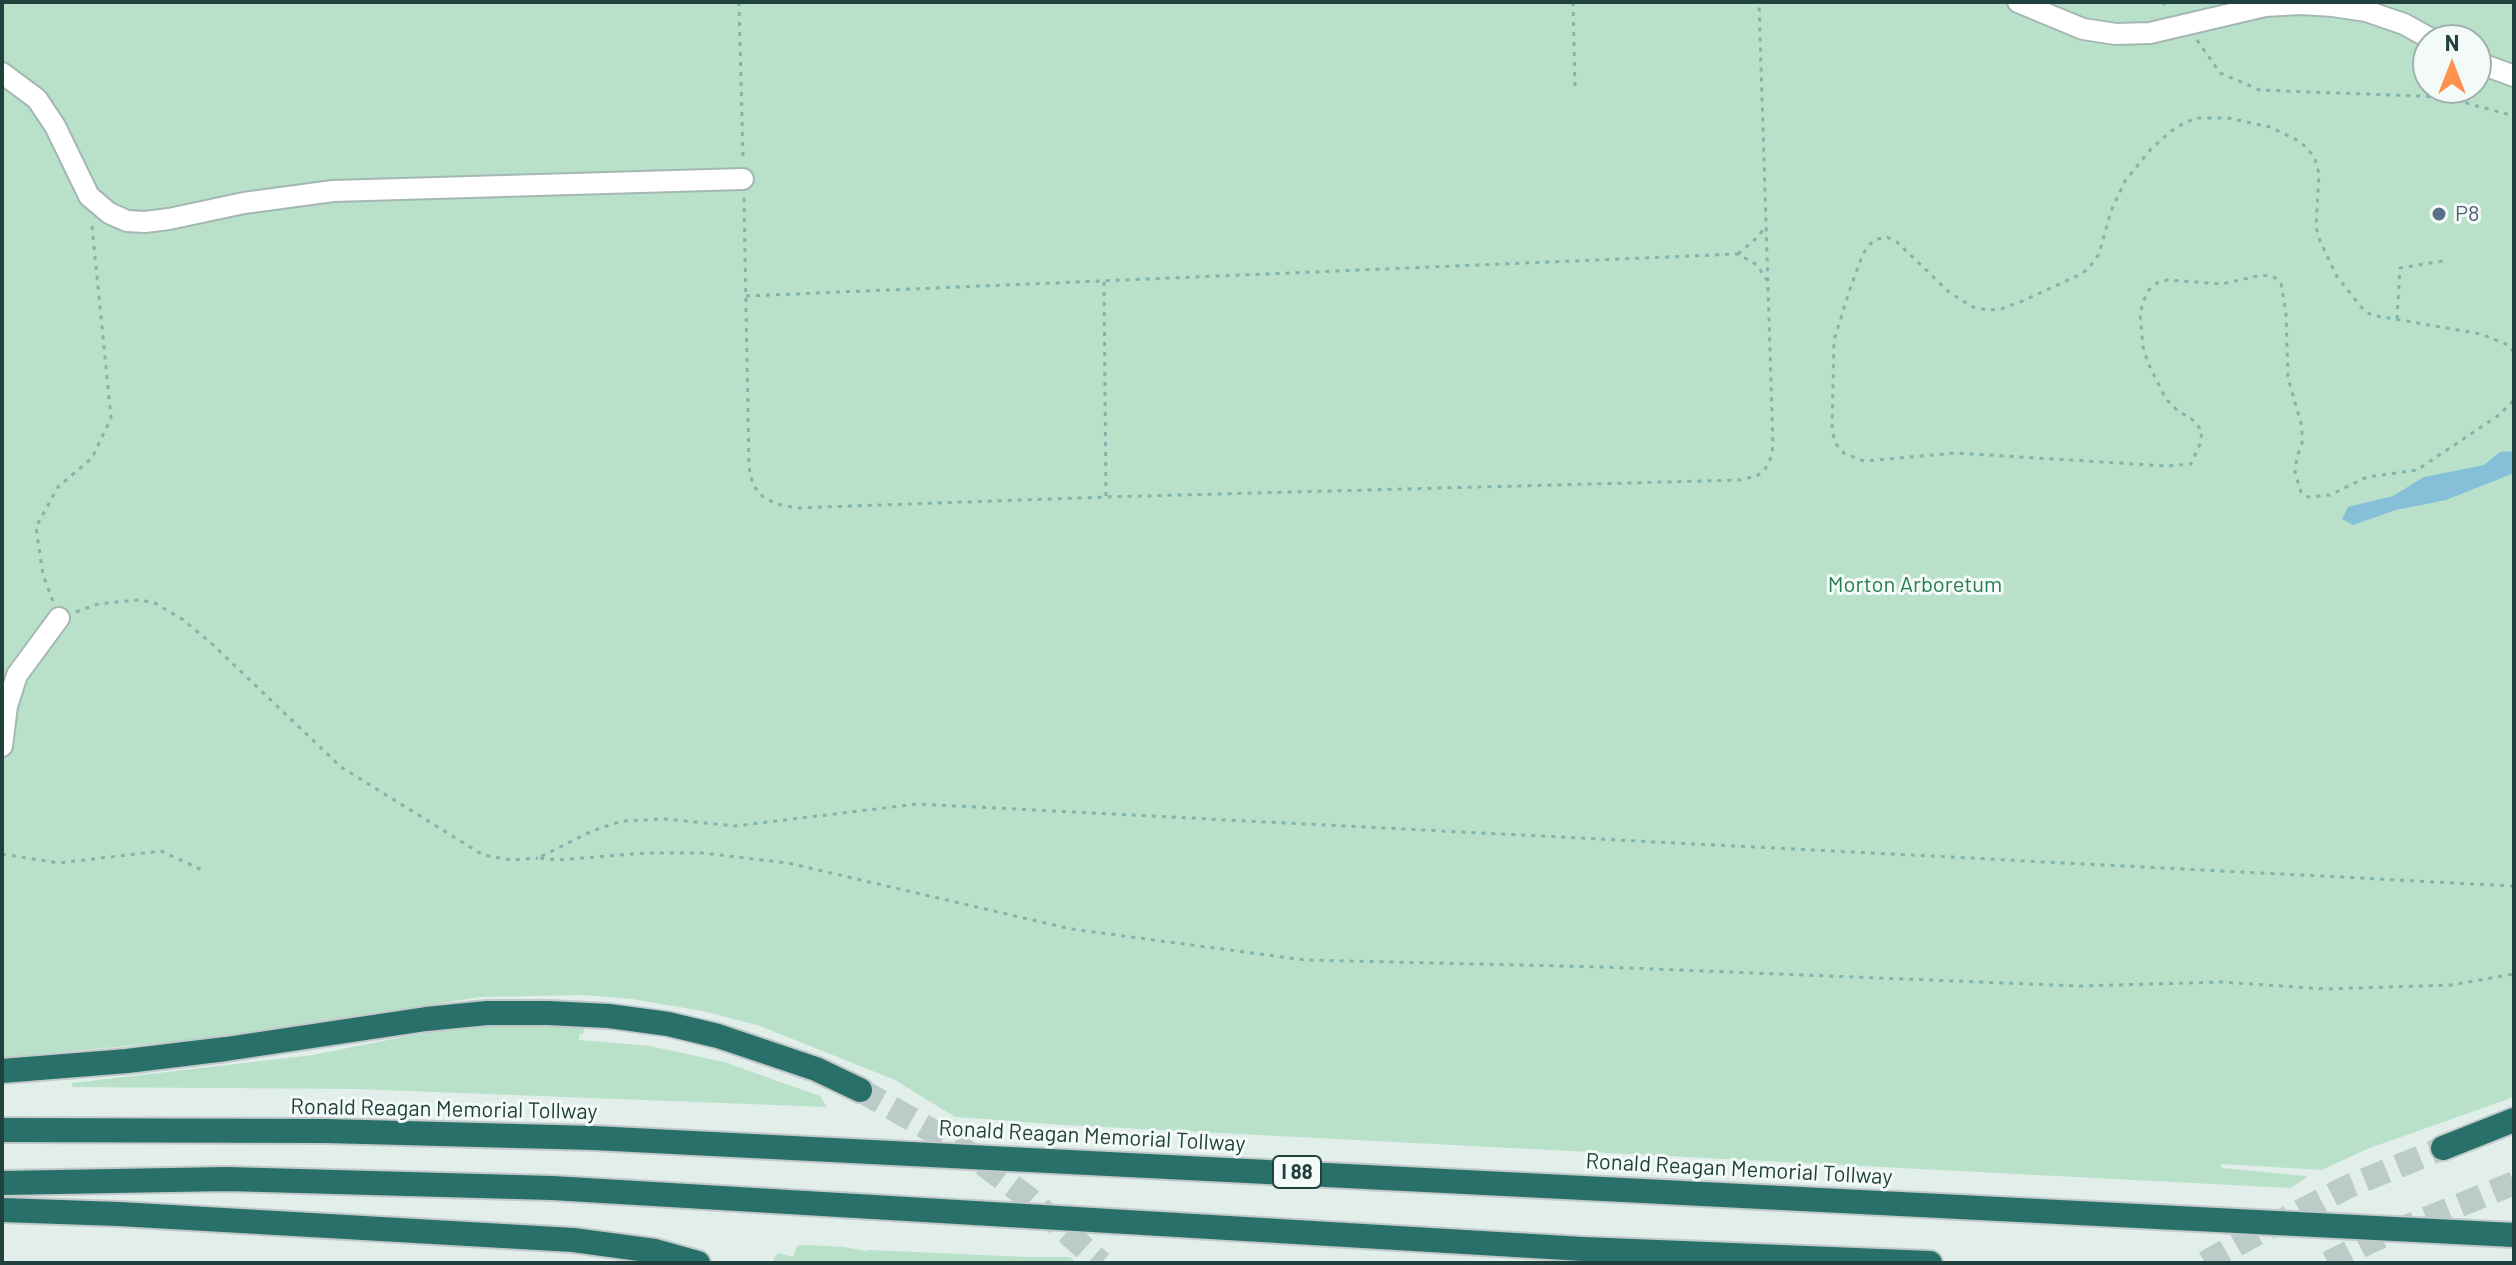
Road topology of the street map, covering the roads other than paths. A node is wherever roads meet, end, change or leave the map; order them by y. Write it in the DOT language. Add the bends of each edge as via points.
graph roads {
  1 [pos="2018,2"];
  2 [pos="2412,28"];
  3 [pos="2492,68"];
  4 [pos="2,73"];
  5 [pos="2514,76"];
  6 [pos="743,179"];
  7 [pos="59,618"];
  8 [pos="2,746"];
  9 [pos="2,1071"];
  10 [pos="860,1090"];
  11 [pos="2514,1120"];
  12 [pos="2,1130"];
  13 [pos="2443,1148"];
  14 [pos="2,1183"];
  15 [pos="2,1210"];
  16 [pos="2514,1235"];
  17 [pos="698,1263"];
  18 [pos="1930,1263"];
  1 -- 2 [label="lane" via="2105,33 2150,33 2265,6 2300,4 2366,11"];
  3 -- 5 [label="lane"];
  4 -- 6 [label="lane" via="37,99 89,196 127,221 169,219 333,191"];
  7 -- 8 [label="lane" via="17,675"];
  9 -- 10 [label="highway" via="198,1052 426,1019 548,1013 624,1018 718,1036"];
  11 -- 13 [label="highway"];
  12 -- 16 [label="highway, Ronald Reagan Memorial Tollway / I 88" via="594,1138"];
  14 -- 18 [label="highway" via="227,1179 552,1188 1583,1249"];
  15 -- 17 [label="highway" via="573,1240 655,1251"];
}
